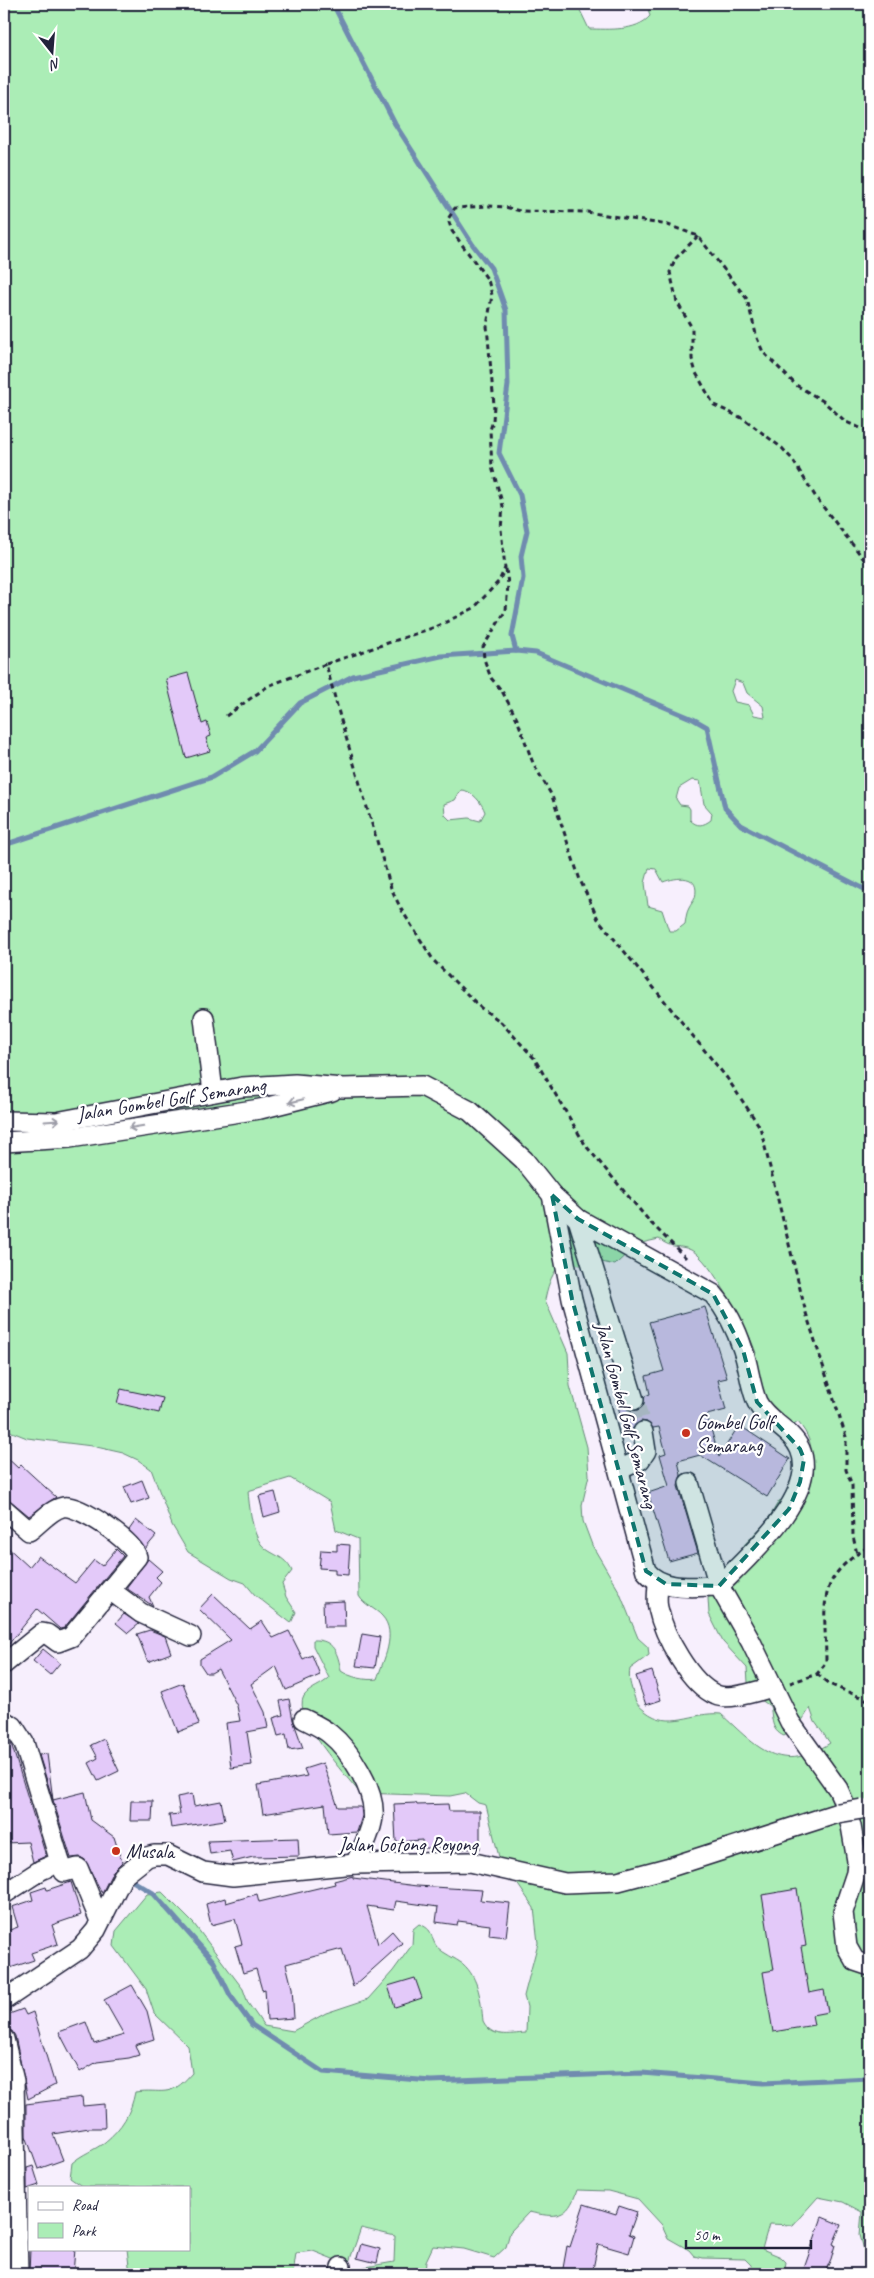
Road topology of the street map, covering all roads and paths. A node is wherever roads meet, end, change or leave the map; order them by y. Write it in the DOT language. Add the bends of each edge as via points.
graph roads {
  1 [pos="698,236"];
  2 [pos="870,432"];
  3 [pos="870,567"];
  4 [pos="505,568"];
  5 [pos="326,664"];
  6 [pos="226,716"];
  7 [pos="204,1018"];
  8 [pos="343,1088"];
  9 [pos="213,1092"];
  10 [pos="181,1097"];
  11 [pos="185,1119"];
  12 [pos="4,1121"];
  13 [pos="4,1142"];
  14 [pos="552,1195"];
  15 [pos="578,1219"];
  16 [pos="688,1260"];
  17 [pos="627,1376"];
  18 [pos="596,1386"];
  19 [pos="634,1400"];
  20 [pos="643,1432"];
  21 [pos="619,1470"];
  22 [pos="689,1482"];
  23 [pos="4,1509"];
  24 [pos="870,1546"];
  25 [pos="857,1554"];
  26 [pos="658,1582"];
  27 [pos="719,1586"];
  28 [pos="110,1590"];
  29 [pos="191,1636"];
  30 [pos="4,1664"];
  31 [pos="817,1674"];
  32 [pos="773,1687"];
  33 [pos="870,1701"];
  34 [pos="304,1719"];
  35 [pos="4,1721"];
  36 [pos="866,1809"];
  37 [pos="60,1862"];
  38 [pos="355,1864"];
  39 [pos="192,1866"];
  40 [pos="272,1883"];
  41 [pos="4,1894"];
  42 [pos="100,1921"];
  43 [pos="870,1966"];
  44 [pos="4,2000"];
  45 [pos="4,2039"];
  46 [pos="9,2128"];
  47 [pos="18,2274"];
  1 -- 2 [label="path" via="747,298 763,352 796,386 823,401 846,422"];
  1 -- 3 [label="path" via="676,258 670,272 677,302 692,328 692,359 696,373 714,405 750,423 792,459 817,499"];
  1 -- 4 [label="path" via="668,226 587,212 520,212 490,206 455,208 448,219 452,231 488,280 492,296 487,326 494,405 490,430 492,467 502,506 500,529"];
  4 -- 5 [label="path" via="499,581 474,608 438,626"];
  4 -- 25 [label="path" via="508,584 506,610 483,647 484,659 491,678 517,719 532,763 552,796 580,880 598,919 728,1078 760,1127 806,1313 846,1437 846,1470 852,1484 853,1536"];
  5 -- 6 [label="path" via="268,686"];
  5 -- 16 [label="path" via="391,888 401,909 434,961 481,1008 500,1021 534,1058 586,1146 650,1222"];
  7 -- 9 [label="street"];
  8 -- 9 [label="street, Jalan Gombel Golf Semarang" via="295,1084"];
  8 -- 11 [label="street, Jalan Gombel Golf Semarang, one-way" via="260,1109"];
  8 -- 14 [label="street, Jalan Gombel Golf Semarang" via="428,1088 470,1110 486,1123 524,1160"];
  9 -- 10 [label="street, Jalan Gombel Golf Semarang"];
  10 -- 11 [label="street"];
  12 -- 10 [label="street, Jalan Gombel Golf Semarang, one-way" via="56,1122"];
  11 -- 13 [label="street, Jalan Gombel Golf Semarang, one-way" via="70,1138"];
  14 -- 15 [label="street, Jalan Gombel Golf Semarang"];
  14 -- 18 [label="street, Jalan Gombel Golf Semarang" via="572,1299"];
  15 -- 17 [label="street"];
  15 -- 27 [label="street, Jalan Gombel Golf Semarang" via="713,1294 725,1310 743,1350 757,1402 792,1436 804,1459 800,1482 789,1510 755,1551"];
  17 -- 18 [label="street"];
  17 -- 19 [label="street"];
  18 -- 21 [label="street, Jalan Gombel Golf Semarang"];
  20 -- 21 [label="street" via="646,1451 640,1460"];
  21 -- 26 [label="street, Jalan Gombel Golf Semarang" via="646,1571"];
  22 -- 27 [label="street"];
  23 -- 28 [label="street" via="29,1532 64,1506 95,1518 136,1553 133,1564"];
  24 -- 25 [label="path"];
  25 -- 31 [label="path" via="828,1584 824,1608 826,1663"];
  26 -- 27 [label="street" via="679,1586"];
  26 -- 32 [label="street" via="658,1607 673,1646 694,1679 718,1696 741,1695"];
  27 -- 32 [label="street"];
  28 -- 29 [label="street" via="141,1613"];
  28 -- 30 [label="street" via="71,1637 58,1642 42,1633"];
  31 -- 32 [label="path"];
  31 -- 33 [label="path" via="829,1684"];
  32 -- 43 [label="street" via="790,1722 842,1798 857,1862 843,1912 843,1927 847,1947 855,1960"];
  34 -- 38 [label="street" via="330,1734 346,1752 369,1790 373,1817"];
  35 -- 37 [label="street" via="13,1726 24,1743"];
  36 -- 38 [label="street, Jalan Gotong Royong, bridge" via="838,1813 618,1881 565,1883 470,1862"];
  37 -- 41 [label="street"];
  37 -- 42 [label="street" via="64,1872 78,1868"];
  38 -- 39 [label="street, Jalan Gotong Royong" via="232,1876 203,1872"];
  39 -- 40 [label="street" via="195,1881 202,1884 234,1889"];
  39 -- 42 [label="street, Jalan Gotong Royong" via="168,1854 147,1857 123,1876"];
  42 -- 44 [label="street, Jalan Gotong Royong" via="80,1949"];
  45 -- 46 [label="street" via="14,2081"];
  46 -- 47 [label="street"];
}
